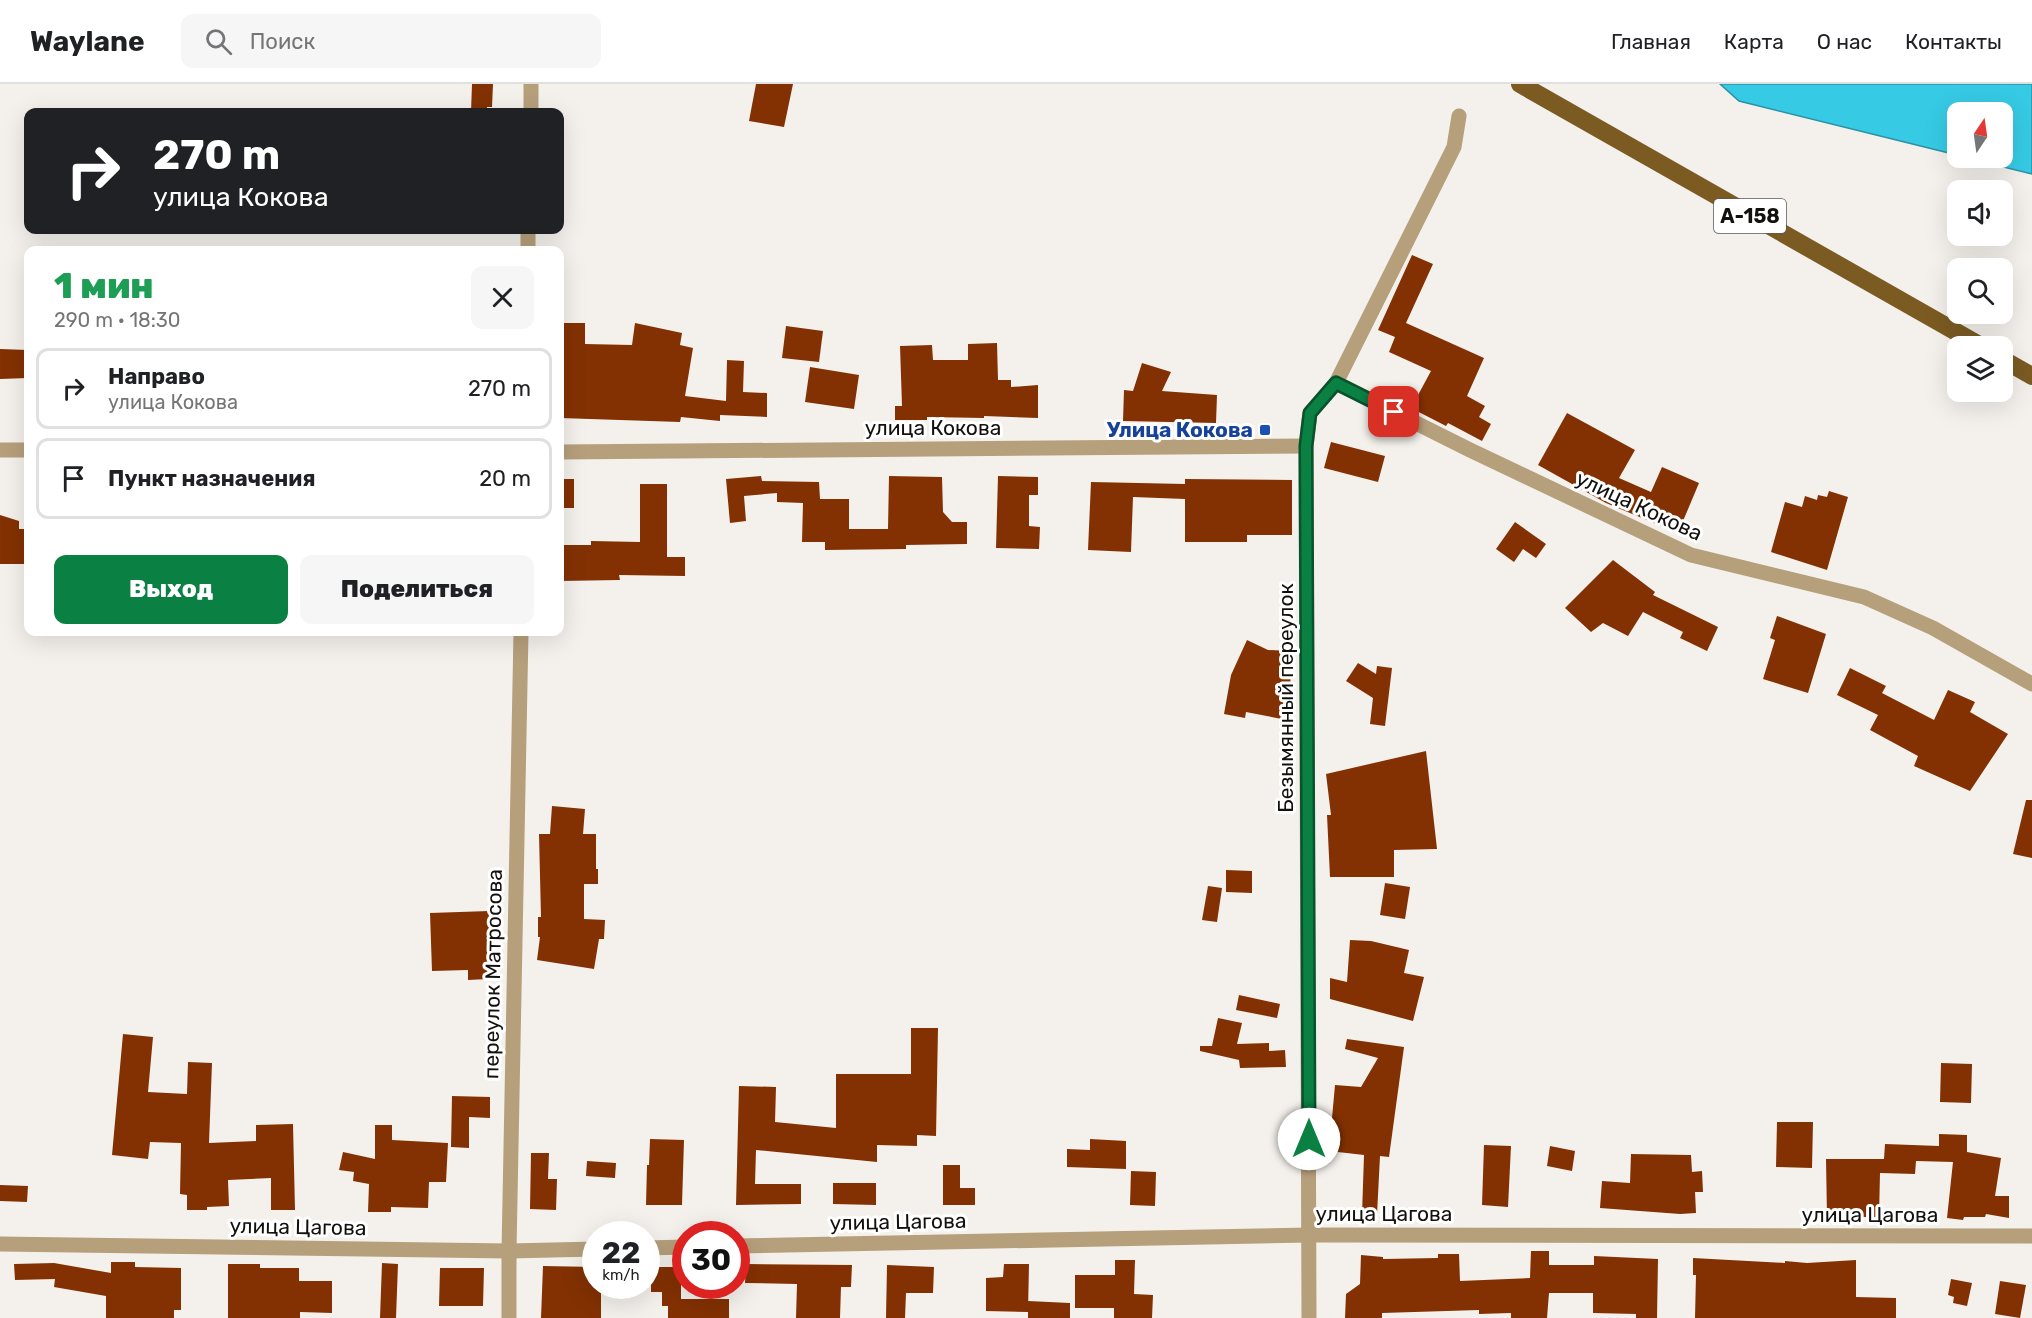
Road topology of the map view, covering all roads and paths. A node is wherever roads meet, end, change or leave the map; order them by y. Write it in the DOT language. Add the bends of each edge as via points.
graph roads {
  1 [pos="531,84"];
  2 [pos="1521,84"];
  3 [pos="531,108"];
  4 [pos="1459,116"];
  5 [pos="1962,336"];
  6 [pos="2013,365"];
  7 [pos="2032,376"];
  8 [pos="1336,383"];
  9 [pos="1306,446"];
  10 [pos="0,450"];
  11 [pos="24,450"];
  12 [pos="564,452"];
  13 [pos="521,636"];
  14 [pos="2032,684"];
  15 [pos="1309,1235"];
  16 [pos="2032,1236"];
  17 [pos="0,1244"];
  18 [pos="750,1246"];
  19 [pos="582,1249"];
  20 [pos="509,1251"];
  21 [pos="509,1318"];
  22 [pos="1309,1318"];
  1 -- 3 [label="street"];
  2 -- 5 [label="main road, А-158"];
  4 -- 8 [label="street, Безымянный переулок" via="1454,147"];
  6 -- 7 [label="main road"];
  8 -- 9 [label="street, Безымянный переулок" via="1310,413"];
  8 -- 14 [label="street, улица Кокова" via="1691,555 1864,597 1933,628"];
  9 -- 12 [label="street, улица Кокова"];
  9 -- 15 [label="street, Безымянный переулок"];
  10 -- 11 [label="street"];
  13 -- 20 [label="street, переулок Матросова"];
  15 -- 16 [label="street, улица Цагова"];
  15 -- 18 [label="street, улица Цагова"];
  15 -- 22 [label="street, Безымянный переулок"];
  17 -- 20 [label="street, улица Цагова"];
  19 -- 20 [label="street, улица Цагова"];
  20 -- 21 [label="street, переулок Матросова"];
}
